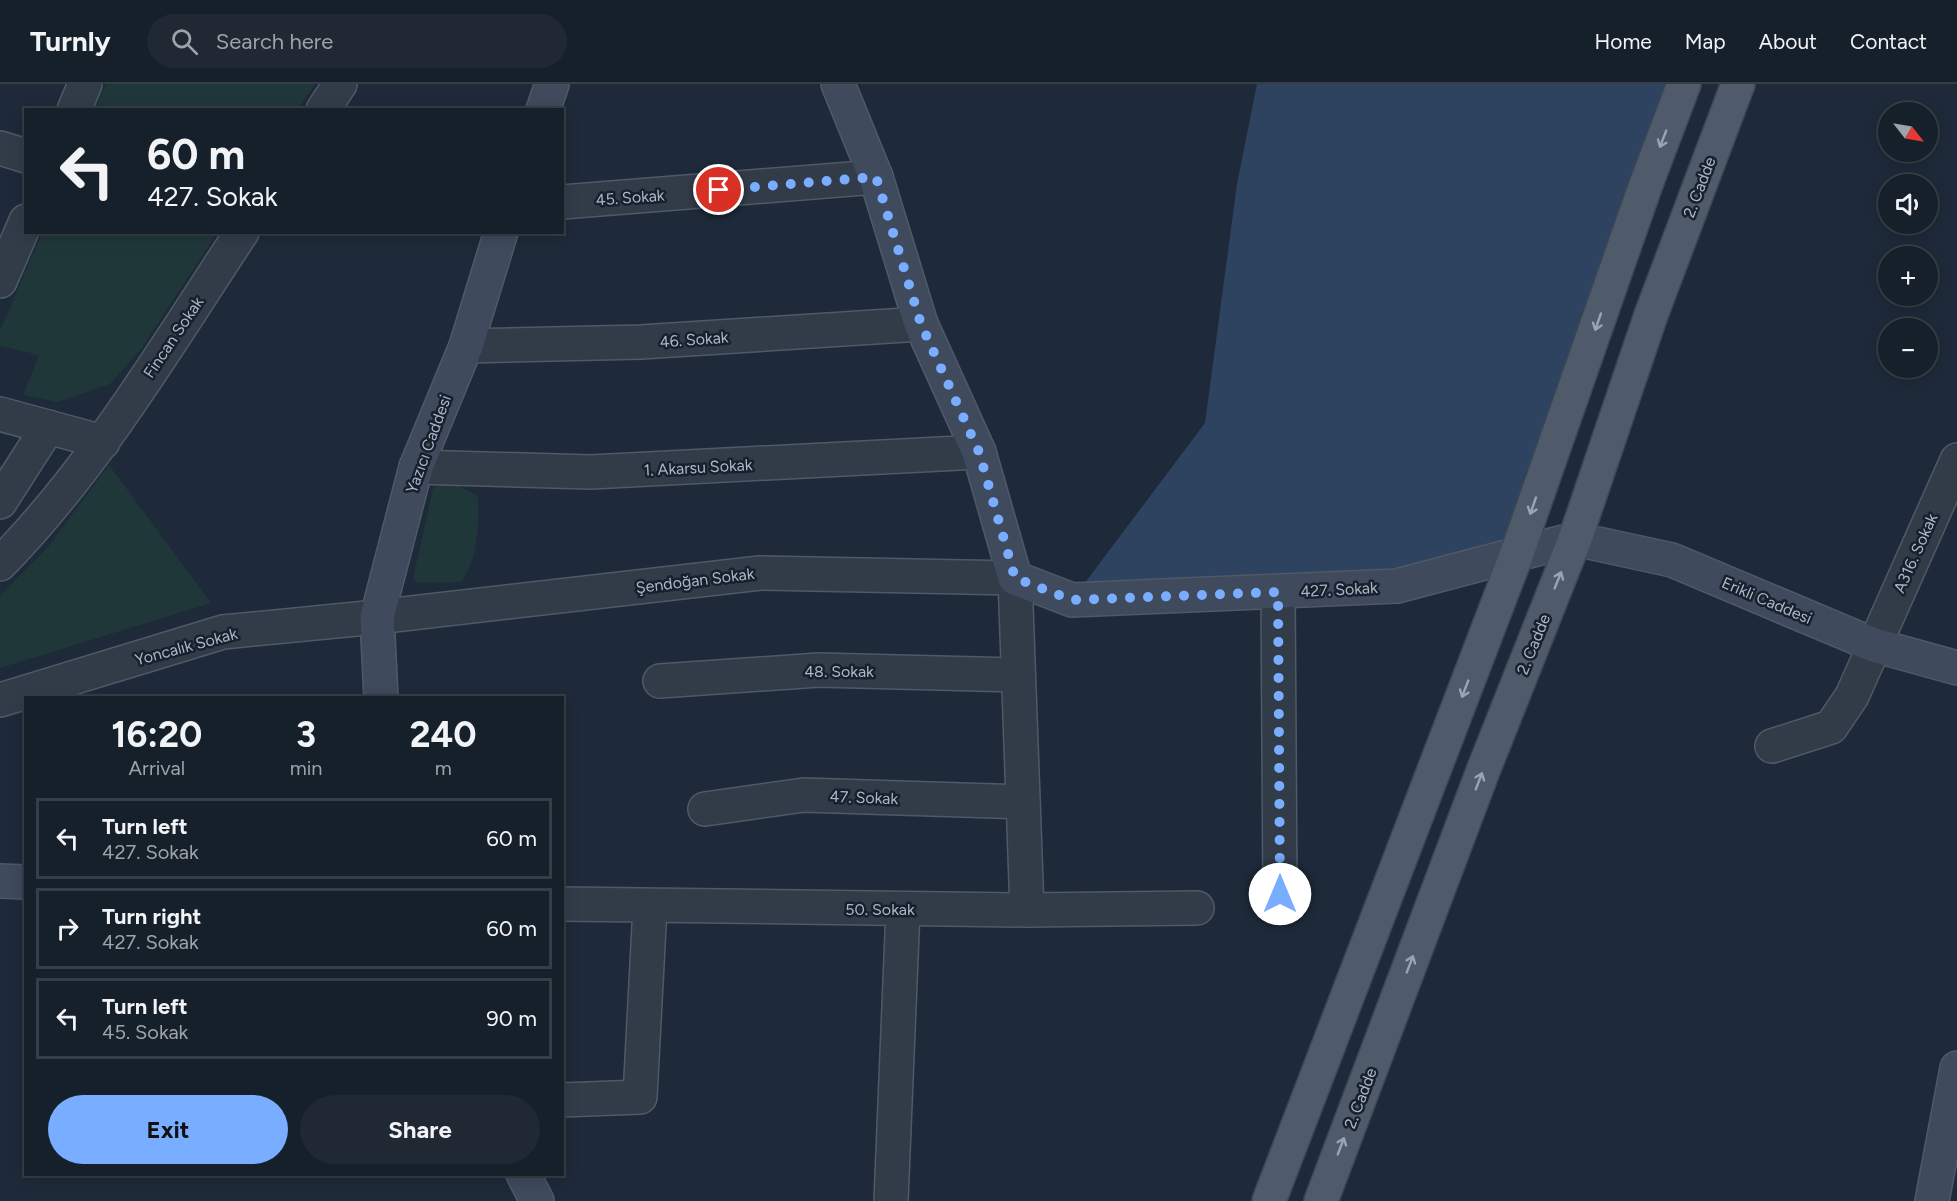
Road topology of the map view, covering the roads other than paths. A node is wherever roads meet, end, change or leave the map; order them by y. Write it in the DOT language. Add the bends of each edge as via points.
graph roads {
  1 [pos="85,84"];
  2 [pos="340,84"];
  3 [pos="552,84"];
  4 [pos="838,84"];
  5 [pos="1684,84"];
  6 [pos="1738,84"];
  7 [pos="75,108"];
  8 [pos="324,108"];
  9 [pos="544,108"];
  10 [pos="0,148"];
  11 [pos="24,155"];
  12 [pos="876,177"];
  13 [pos="564,202"];
  14 [pos="24,226"];
  15 [pos="241,234"];
  16 [pos="500,234"];
  17 [pos="0,281"];
  18 [pos="921,324"];
  19 [pos="466,346"];
  20 [pos="0,414"];
  21 [pos="48,427"];
  22 [pos="103,442"];
  23 [pos="979,452"];
  24 [pos="1957,460"];
  25 [pos="416,467"];
  26 [pos="0,502"];
  27 [pos="1575,539"];
  28 [pos="1516,556"];
  29 [pos="0,564"];
  30 [pos="1015,578"];
  31 [pos="1278,592"];
  32 [pos="377,618"];
  33 [pos="1874,645"];
  34 [pos="1957,668"];
  35 [pos="1018,675"];
  36 [pos="660,681"];
  37 [pos="381,696"];
  38 [pos="0,700"];
  39 [pos="1772,746"];
  40 [pos="1023,802"];
  41 [pos="705,808"];
  42 [pos="0,881"];
  43 [pos="24,882"];
  44 [pos="1280,894"];
  45 [pos="564,904"];
  46 [pos="650,907"];
  47 [pos="1197,908"];
  48 [pos="903,909"];
  49 [pos="1027,910"];
  50 [pos="1957,1068"];
  51 [pos="564,1100"];
  52 [pos="524,1176"];
  53 [pos="537,1201"];
  54 [pos="891,1201"];
  55 [pos="1269,1201"];
  56 [pos="1321,1201"];
  57 [pos="1932,1201"];
  1 -- 7 [label="street"];
  2 -- 8 [label="street"];
  3 -- 9 [label="main road"];
  4 -- 12 [label="main road"];
  5 -- 28 [label="main road, one-way"];
  6 -- 27 [label="main road, 2. Cadde" via="1651,315"];
  10 -- 11 [label="street"];
  12 -- 13 [label="street, 45. Sokak"];
  12 -- 18 [label="main road"];
  14 -- 17 [label="street"];
  15 -- 22 [label="street, Fincan Sokak"];
  16 -- 19 [label="main road, Yazıcı Caddesi"];
  18 -- 19 [label="street, 46. Sokak" via="641,342"];
  18 -- 23 [label="main road"];
  19 -- 25 [label="main road, Yazıcı Caddesi"];
  20 -- 21 [label="street"];
  21 -- 22 [label="street"];
  21 -- 26 [label="street"];
  22 -- 29 [label="street, Fincan Sokak" via="33,530"];
  23 -- 25 [label="street, 1. Akarsu Sokak" via="591,472"];
  23 -- 30 [label="main road"];
  24 -- 33 [label="street, A316. Sokak"];
  25 -- 32 [label="main road, Yazıcı Caddesi"];
  27 -- 28 [label="main road, 427. Sokak"];
  27 -- 33 [label="main road, Erikli Caddesi" via="1672,560"];
  56 -- 27 [label="main road, 2. Cadde, one-way"];
  28 -- 31 [label="main road, 427. Sokak" via="1397,586"];
  28 -- 55 [label="main road, one-way"];
  30 -- 31 [label="main road, 427. Sokak" via="1072,600"];
  30 -- 32 [label="street, Şendoğan Sokak" via="760,573"];
  30 -- 35 [label="street"];
  31 -- 44 [label="street"];
  32 -- 37 [label="main road, Yazıcı Caddesi"];
  32 -- 38 [label="street, Yoncalık Sokak" via="223,633"];
  33 -- 34 [label="main road, Erikli Caddesi"];
  33 -- 39 [label="street, A316. Sokak" via="1852,696 1831,727"];
  35 -- 36 [label="street, 48. Sokak" via="819,670"];
  35 -- 40 [label="street"];
  40 -- 41 [label="street, 47. Sokak" via="804,795"];
  40 -- 49 [label="street"];
  42 -- 43 [label="main road"];
  45 -- 46 [label="street, 50. Sokak"];
  46 -- 48 [label="street, 50. Sokak"];
  46 -- 51 [label="street" via="640,1097"];
  47 -- 49 [label="street, 50. Sokak"];
  48 -- 49 [label="street, 50. Sokak"];
  48 -- 54 [label="street"];
  50 -- 57 [label="main road"];
  52 -- 53 [label="main road"];
}
